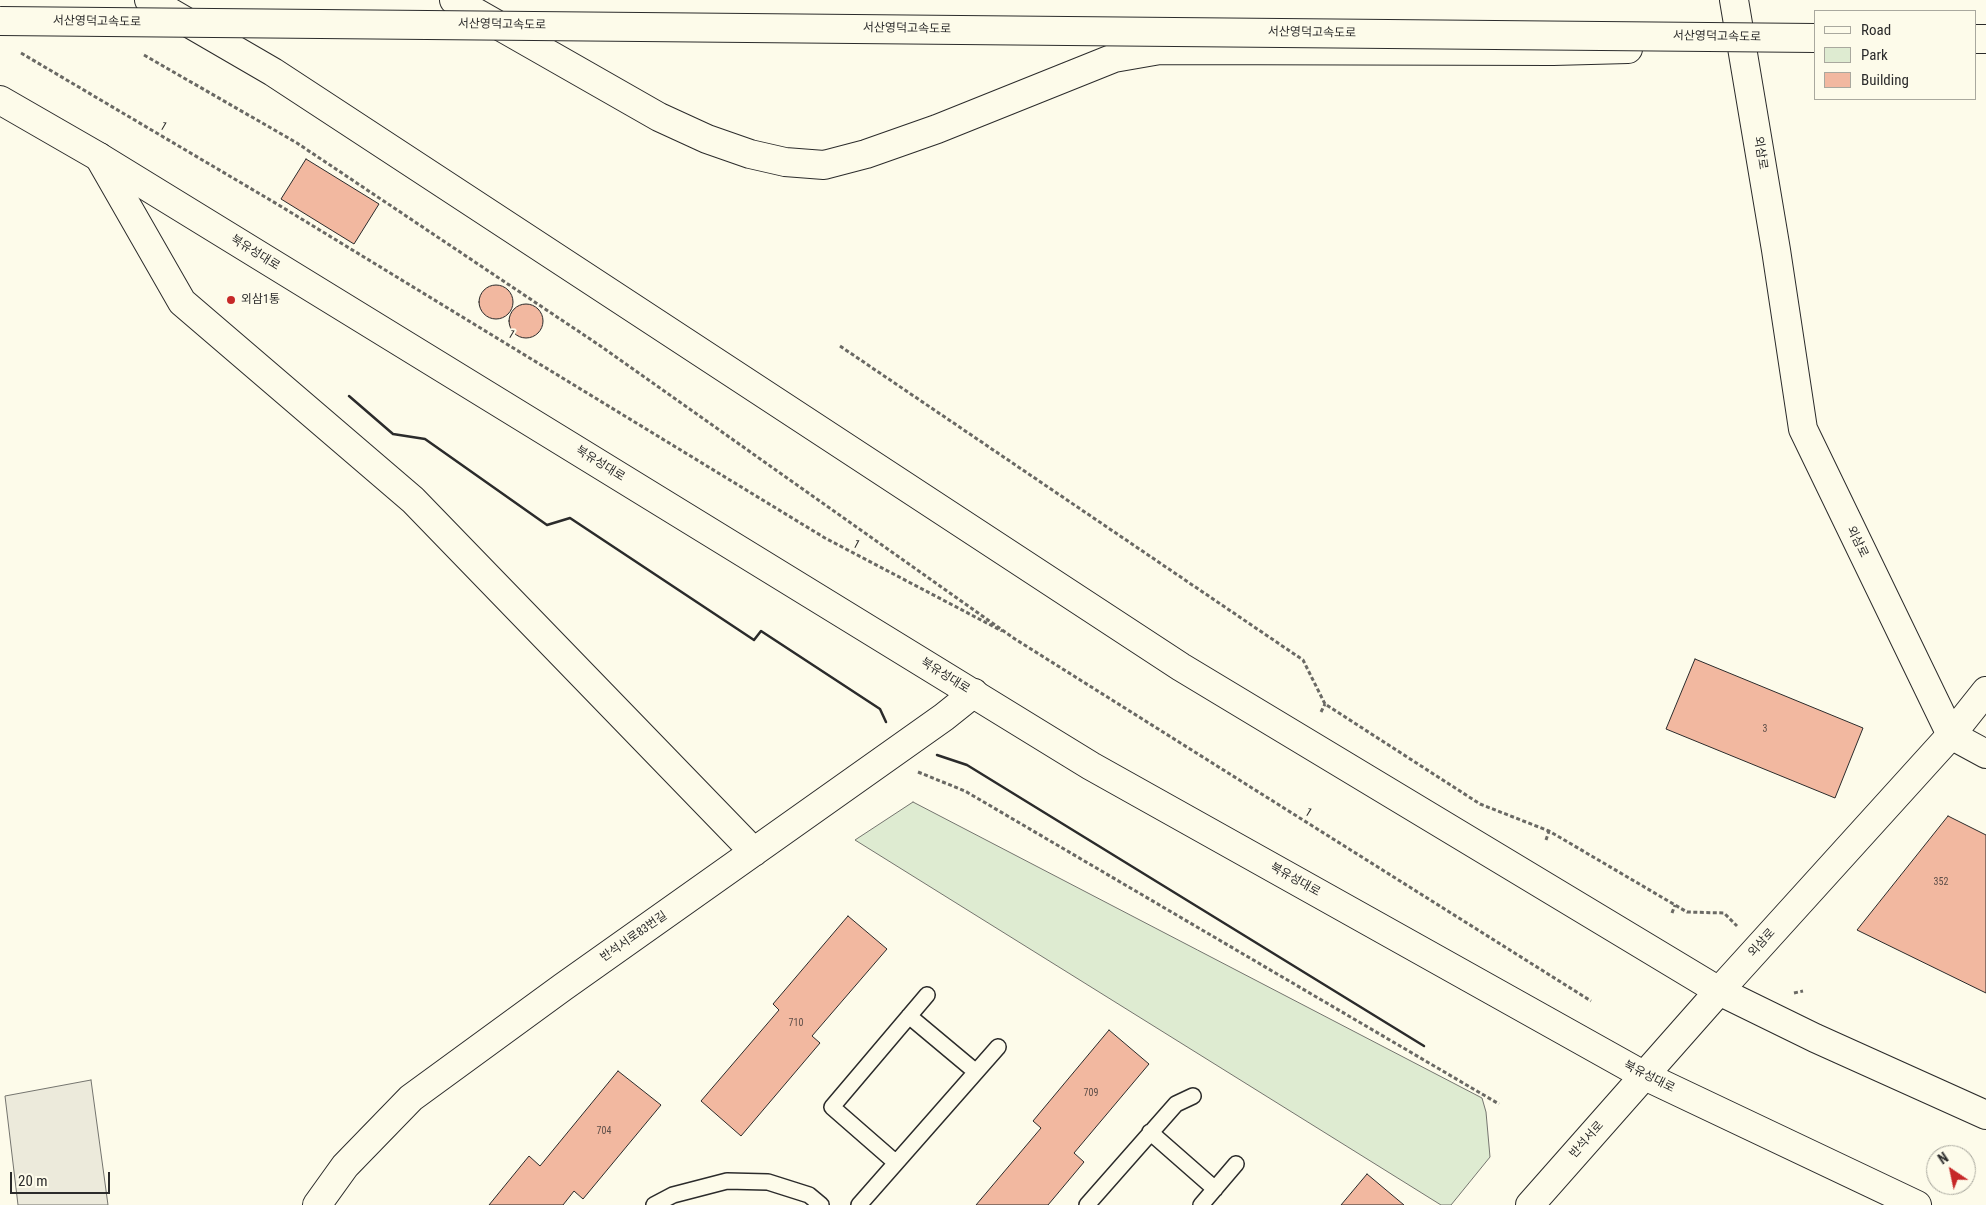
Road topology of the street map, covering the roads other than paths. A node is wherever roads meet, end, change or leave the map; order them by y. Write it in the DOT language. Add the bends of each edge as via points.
graph roads {
  1 [pos="149,0"];
  2 [pos="454,0"];
  3 [pos="1734,0"];
  4 [pos="0,21"];
  5 [pos="1814,38"];
  6 [pos="1742,45"];
  7 [pos="4,109"];
  8 [pos="99,157"];
  9 [pos="1986,691"];
  10 [pos="974,693"];
  11 [pos="1951,735"];
  12 [pos="1986,754"];
  13 [pos="754,852"];
  14 [pos="1718,991"];
  15 [pos="927,996"];
  16 [pos="909,1016"];
  17 [pos="998,1047"];
  18 [pos="976,1072"];
  19 [pos="1645,1076"];
  20 [pos="1193,1096"];
  21 [pos="1986,1115"];
  22 [pos="1150,1132"];
  23 [pos="895,1162"];
  24 [pos="1236,1164"];
  25 [pos="1215,1189"];
  26 [pos="317,1205"];
  27 [pos="654,1205"];
  28 [pos="821,1205"];
  29 [pos="859,1205"];
  30 [pos="1087,1205"];
  31 [pos="1201,1205"];
  32 [pos="1530,1205"];
  33 [pos="1917,1205"];
  1 -- 14 [label="main road" via="273,72 1181,667"];
  2 -- 6 [label="main road" via="659,117 699,135 750,154 785,162 824,164 866,154 937,130 1114,58 1160,50 1553,51"];
  3 -- 6 [label="main road, 외삼로"];
  4 -- 5 [label="main road, 서산영덕고속도로, bridge"];
  6 -- 11 [label="main road, 외삼로" via="1803,429"];
  7 -- 8 [label="main road, 북유성대로"];
  8 -- 10 [label="main road, 북유성대로"];
  8 -- 13 [label="main road" via="182,302 413,500"];
  9 -- 11 [label="main road"];
  10 -- 13 [label="main road, 반석서로83번길"];
  10 -- 19 [label="main road, 북유성대로" via="1091,766"];
  11 -- 12 [label="main road"];
  11 -- 14 [label="main road, 외삼로"];
  13 -- 26 [label="main road, 반석서로83번길" via="411,1098 345,1166"];
  14 -- 19 [label="main road, 외삼로"];
  14 -- 21 [label="main road"];
  15 -- 16 [label="lane"];
  16 -- 18 [label="lane"];
  16 -- 23 [label="lane" via="832,1106"];
  17 -- 18 [label="lane"];
  18 -- 23 [label="lane"];
  19 -- 32 [label="main road, 반석서로"];
  19 -- 33 [label="main road, 북유성대로"];
  20 -- 22 [label="lane" via="1176,1104"];
  22 -- 25 [label="lane"];
  22 -- 30 [label="lane"];
  23 -- 29 [label="lane"];
  24 -- 25 [label="lane"];
  25 -- 31 [label="lane"];
  27 -- 28 [label="lane" via="673,1195 727,1181 768,1182 809,1195"];
}
